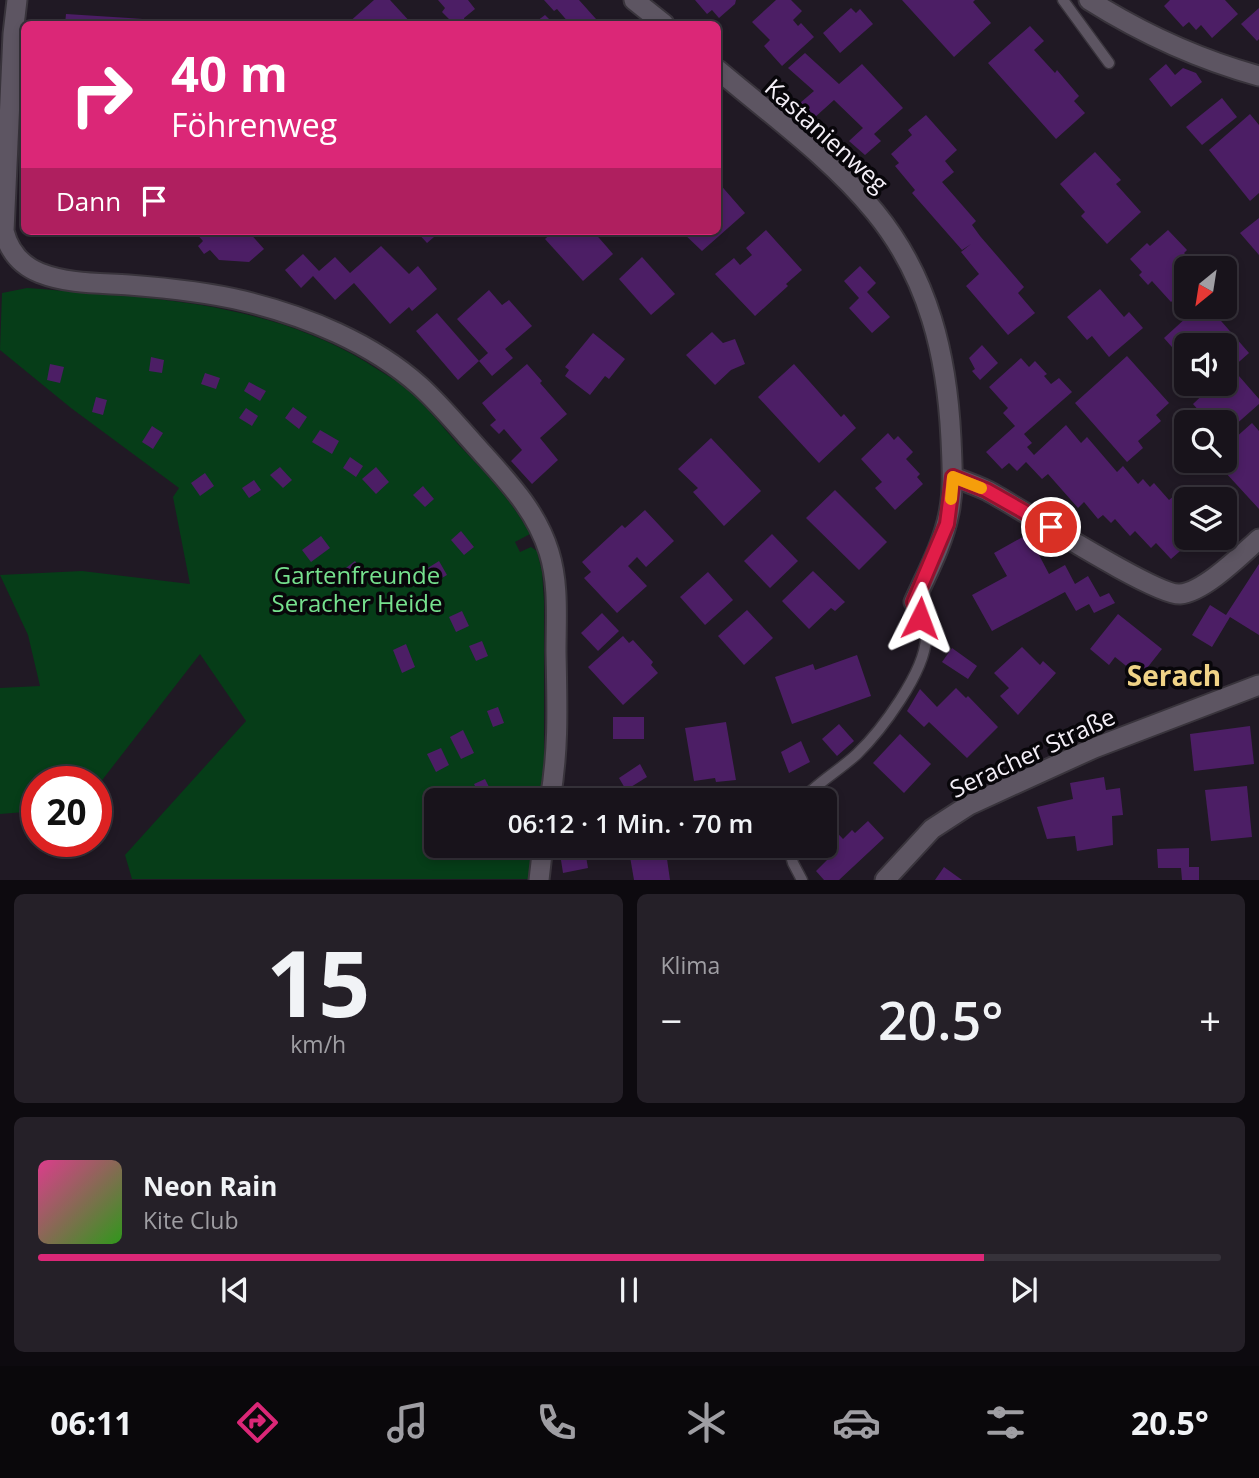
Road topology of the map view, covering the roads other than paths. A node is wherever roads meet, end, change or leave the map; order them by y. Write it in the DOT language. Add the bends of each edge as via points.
graph roads {
  1 [pos="17,0"];
  2 [pos="635,0"];
  3 [pos="1063,0"];
  4 [pos="1089,0"];
  5 [pos="660,21"];
  6 [pos="1109,62"];
  7 [pos="721,73"];
  8 [pos="1259,76"];
  9 [pos="2,238"];
  10 [pos="953,477"];
  11 [pos="1259,540"];
  12 [pos="914,602"];
  13 [pos="1259,685"];
  14 [pos="551,788"];
  15 [pos="816,788"];
  16 [pos="542,858"];
  17 [pos="792,858"];
  18 [pos="539,880"];
  19 [pos="802,880"];
  20 [pos="885,880"];
  1 -- 9 [label="street"];
  2 -- 5 [label="street"];
  3 -- 6 [label="lane"];
  4 -- 8 [label="street" via="1171,46"];
  7 -- 10 [label="street, Kastanienweg" via="845,180 902,250 928,307 946,370"];
  9 -- 14 [label="street" via="14,255 38,272 75,281 203,293 277,310 373,352 430,396 522,498 550,554 556,589 558,730"];
  10 -- 11 [label="street" via="986,490 1171,593 1184,594 1196,588"];
  10 -- 12 [label="street, Kastanienweg" via="947,524"];
  12 -- 15 [label="lane" via="926,641 917,669 863,748"];
  13 -- 20 [label="street, Seracher Straße" via="1094,748 968,806 927,835"];
  16 -- 18 [label="street"];
  17 -- 19 [label="lane"];
}
